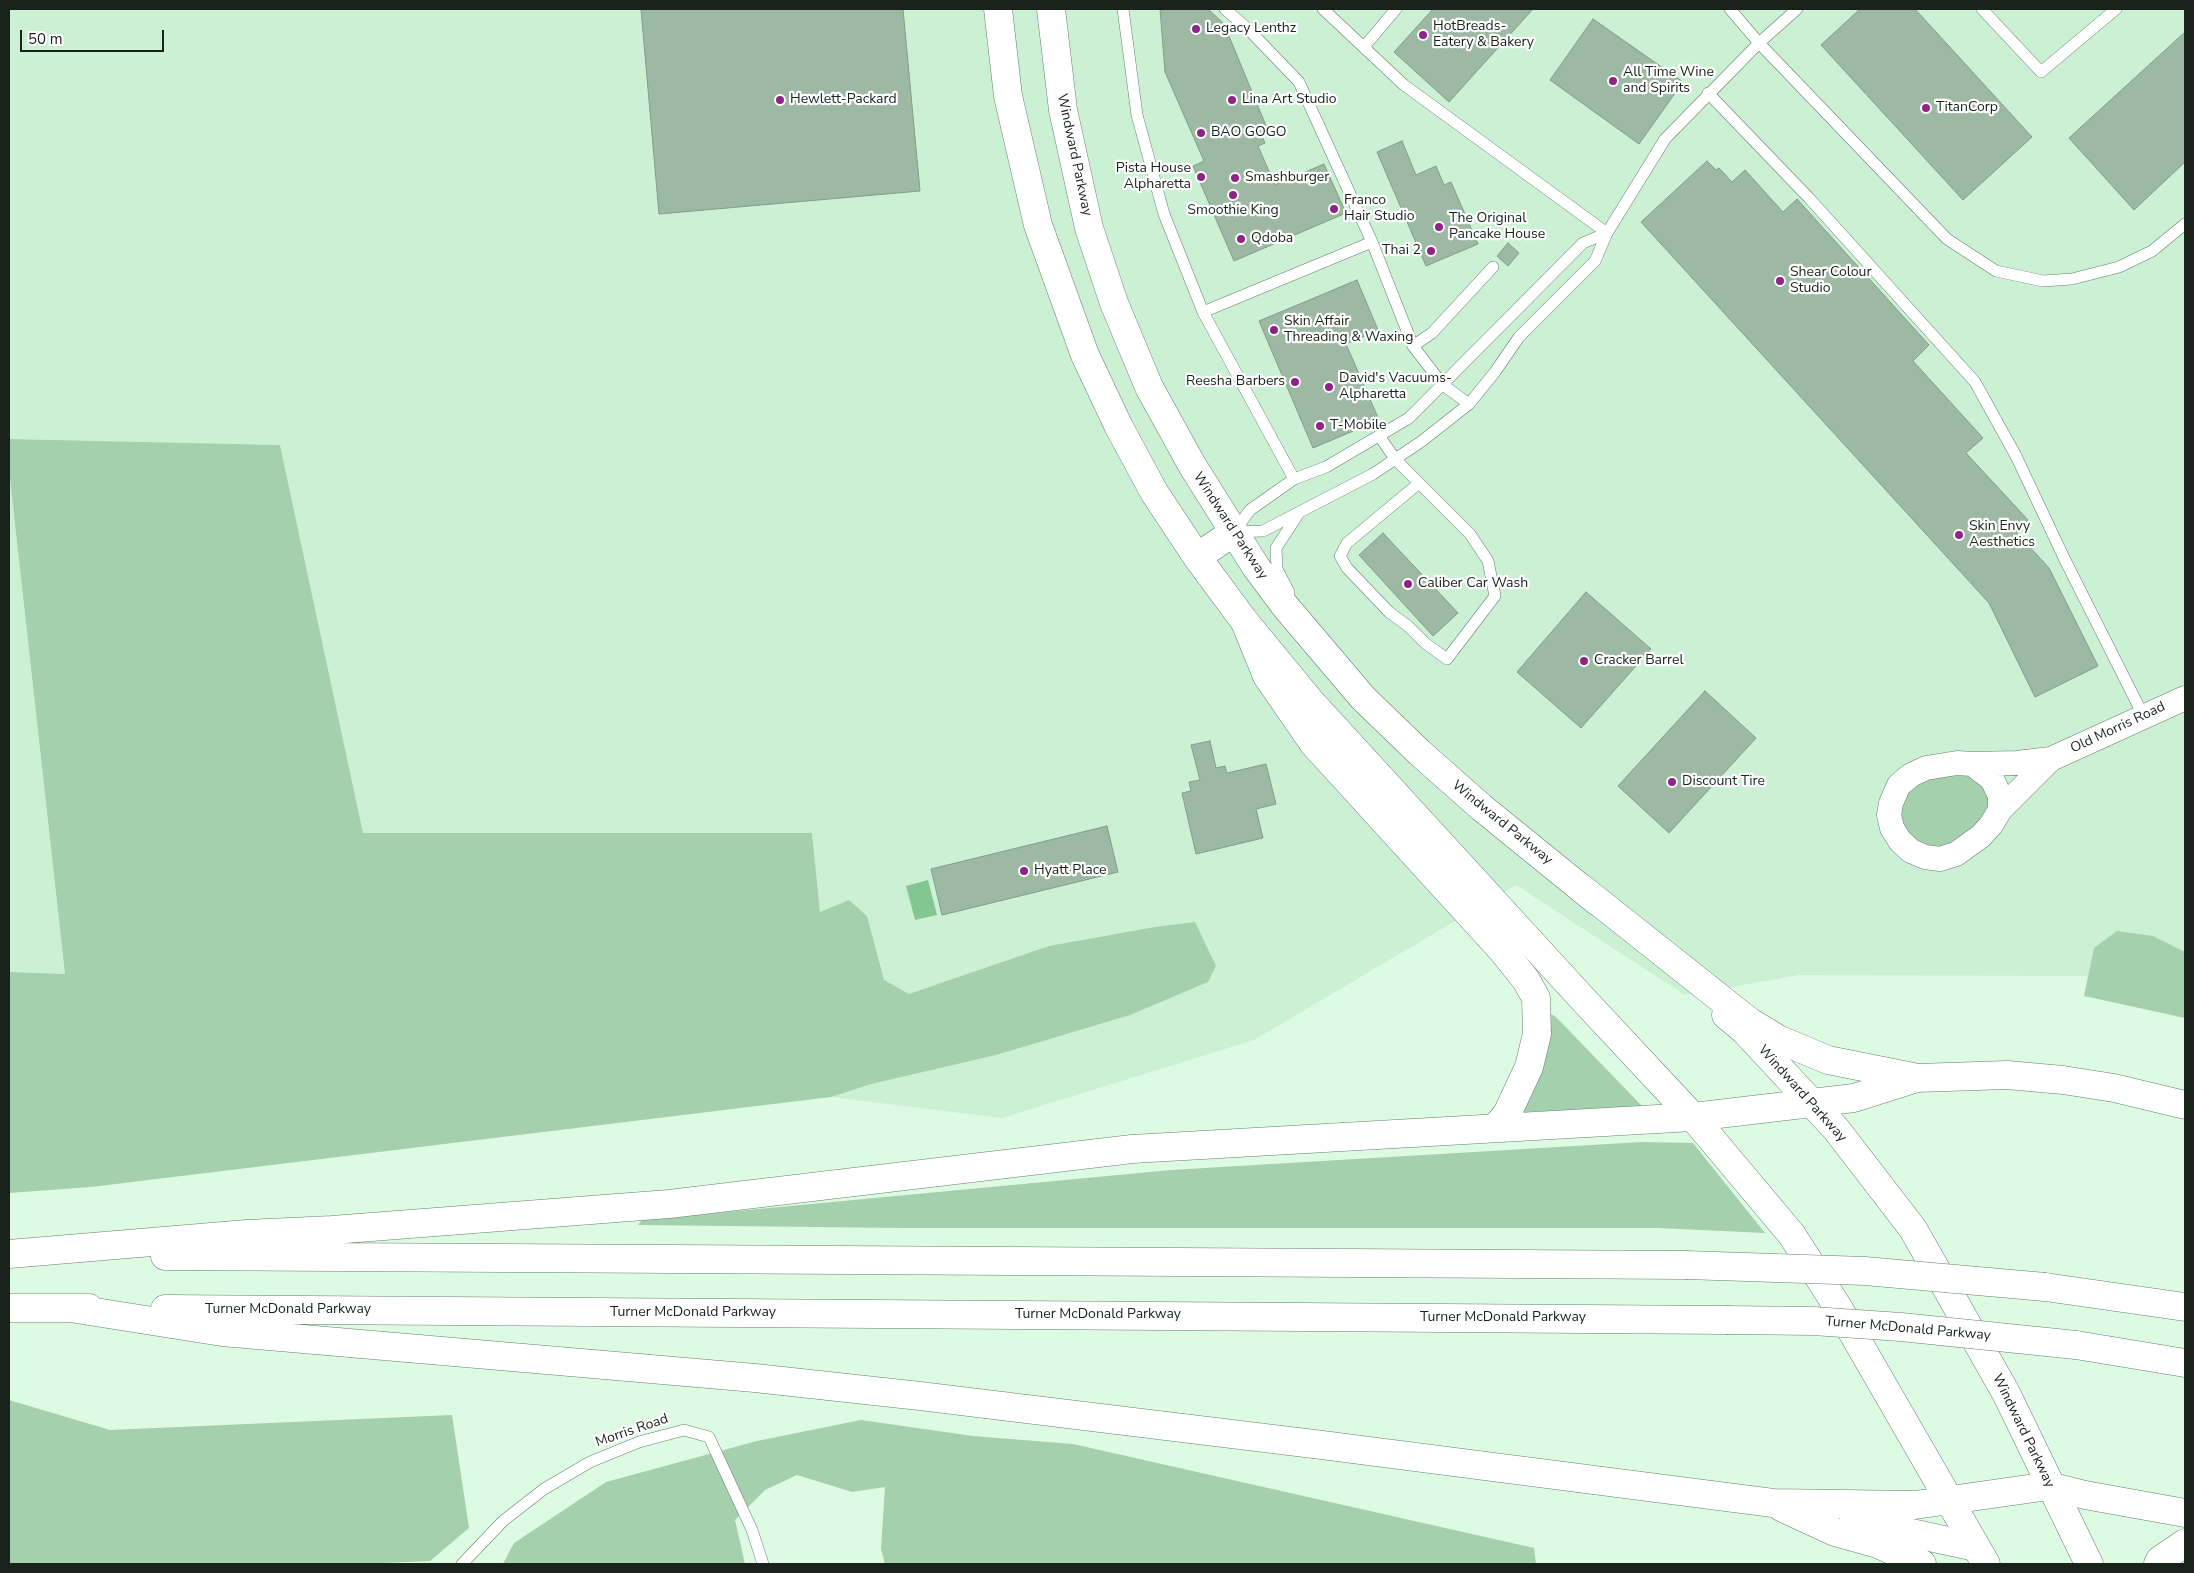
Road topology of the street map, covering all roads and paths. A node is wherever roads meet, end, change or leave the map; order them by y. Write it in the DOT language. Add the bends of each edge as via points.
graph roads {
  1 [pos="998,9"];
  2 [pos="1051,9"];
  3 [pos="1123,9"];
  4 [pos="1225,9"];
  5 [pos="1323,9"];
  6 [pos="1396,9"];
  7 [pos="1730,9"];
  8 [pos="1797,9"];
  9 [pos="1982,9"];
  10 [pos="2116,9"];
  11 [pos="1759,43"];
  12 [pos="1364,47"];
  13 [pos="1708,93"];
  14 [pos="2185,224"];
  15 [pos="1607,233"];
  16 [pos="1372,242"];
  17 [pos="1493,267"];
  18 [pos="1204,312"];
  19 [pos="1413,346"];
  20 [pos="1443,385"];
  21 [pos="1469,404"];
  22 [pos="1380,437"];
  23 [pos="1395,459"];
  24 [pos="1294,479"];
  25 [pos="1418,484"];
  26 [pos="1302,510"];
  27 [pos="1234,532"];
  28 [pos="1197,557"];
  29 [pos="1245,622"];
  30 [pos="1363,698"];
  31 [pos="2185,698"];
  32 [pos="2144,717"];
  33 [pos="2051,759"];
  34 [pos="1972,764"];
  35 [pos="2000,810"];
  36 [pos="1580,886"];
  37 [pos="1917,1078"];
  38 [pos="1814,1104"];
  39 [pos="2185,1104"];
  40 [pos="1693,1117"];
  41 [pos="1495,1128"];
  42 [pos="9,1255"];
  43 [pos="2185,1307"];
  44 [pos="9,1308"];
  45 [pos="70,1308"];
  46 [pos="2185,1363"];
  47 [pos="2049,1486"];
  48 [pos="1948,1502"];
  49 [pos="1773,1503"];
  50 [pos="1843,1504"];
  51 [pos="2185,1513"];
  52 [pos="2185,1543"];
  53 [pos="1981,1555"];
  54 [pos="462,1564"];
  55 [pos="763,1564"];
  56 [pos="1922,1564"];
  57 [pos="2089,1564"];
  58 [pos="2158,1564"];
  1 -- 28 [label="main road" via="1008,96 1023,165 1038,225 1060,290 1118,424 1154,492"];
  2 -- 27 [label="main road, Windward Parkway" via="1062,110 1074,169 1089,228 1114,303 1149,387"];
  3 -- 18 [label="lane" via="1140,124 1164,214"];
  4 -- 16 [label="lane" via="1299,82"];
  5 -- 12 [label="lane"];
  6 -- 12 [label="lane"];
  7 -- 11 [label="lane"];
  8 -- 11 [label="lane"];
  9 -- 10 [label="lane" via="2041,72"];
  11 -- 13 [label="lane"];
  11 -- 14 [label="lane" via="1947,239 1996,272 2043,281 2072,279 2119,268 2152,251"];
  12 -- 15 [label="lane" via="1404,85"];
  13 -- 15 [label="lane" via="1665,139"];
  13 -- 32 [label="lane" via="1809,198 1975,382 2016,456"];
  15 -- 20 [label="lane" via="1583,243"];
  15 -- 21 [label="lane" via="1595,261 1519,336"];
  16 -- 18 [label="lane"];
  16 -- 19 [label="lane"];
  17 -- 19 [label="lane" via="1432,332"];
  18 -- 24 [label="lane"];
  19 -- 20 [label="lane"];
  20 -- 21 [label="lane"];
  20 -- 22 [label="lane" via="1409,418"];
  21 -- 23 [label="lane"];
  22 -- 23 [label="lane"];
  22 -- 24 [label="lane" via="1326,467"];
  23 -- 25 [label="lane"];
  23 -- 26 [label="lane" via="1373,474"];
  24 -- 27 [label="lane" via="1250,510"];
  25 -- 25 [label="lane" via="1347,543 1340,556 1347,568 1389,612 1447,659 1495,596 1488,561 1470,534"];
  26 -- 27 [label="lane" via="1263,531"];
  26 -- 30 [label="lane" via="1276,548 1277,569 1300,614"];
  27 -- 28 [label="main road"];
  27 -- 30 [label="main road, Windward Parkway" via="1285,606"];
  28 -- 29 [label="main road"];
  29 -- 40 [label="main road" via="1330,722"];
  29 -- 41 [label="main road" via="1266,676 1314,744 1502,950 1536,998 1537,1034 1529,1067 1507,1114"];
  30 -- 36 [label="main road, Windward Parkway" via="1481,807"];
  31 -- 32 [label="street, Old Morris Road"];
  32 -- 33 [label="street, Old Morris Road"];
  33 -- 34 [label="street, Old Morris Road"];
  33 -- 35 [label="street, Old Morris Road"];
  34 -- 35 [label="street" via="1984,771 1996,787"];
  34 -- 35 [label="street, Old Morris Road" via="1942,764 1911,775 1899,785 1891,802 1892,828 1911,851 1925,858 1940,859 1970,846 1991,825"];
  36 -- 37 [label="main road" via="1750,1022 1778,1039 1828,1060"];
  36 -- 38 [label="main road, Windward Parkway" via="1744,1030"];
  37 -- 38 [label="main road" via="1854,1098"];
  37 -- 39 [label="main road" via="1999,1075 2063,1080"];
  38 -- 40 [label="main road"];
  38 -- 47 [label="main road, Windward Parkway" via="1913,1229 2006,1394"];
  40 -- 41 [label="main road"];
  40 -- 48 [label="main road" via="1792,1234 1840,1309"];
  41 -- 42 [label="main road" via="1132,1149 669,1204 247,1234"];
  42 -- 43 [label="main road, bridge" via="1775,1266 2045,1287"];
  44 -- 45 [label="main road, Turner McDonald Parkway"];
  45 -- 46 [label="main road, Turner McDonald Parkway, bridge" via="1813,1321 2076,1345"];
  45 -- 49 [label="main road" via="222,1332 755,1378 920,1396"];
  47 -- 48 [label="main road"];
  47 -- 51 [label="main road"];
  47 -- 57 [label="main road, Windward Parkway"];
  48 -- 50 [label="main road"];
  48 -- 53 [label="main road"];
  49 -- 50 [label="main road"];
  49 -- 56 [label="main road" via="1835,1532 1878,1544"];
  50 -- 53 [label="main road" via="1888,1528"];
  52 -- 58 [label="main road"];
  54 -- 55 [label="lane, Morris Road" via="503,1521 544,1489 590,1462 639,1442 684,1430 709,1437 752,1530"];
}
